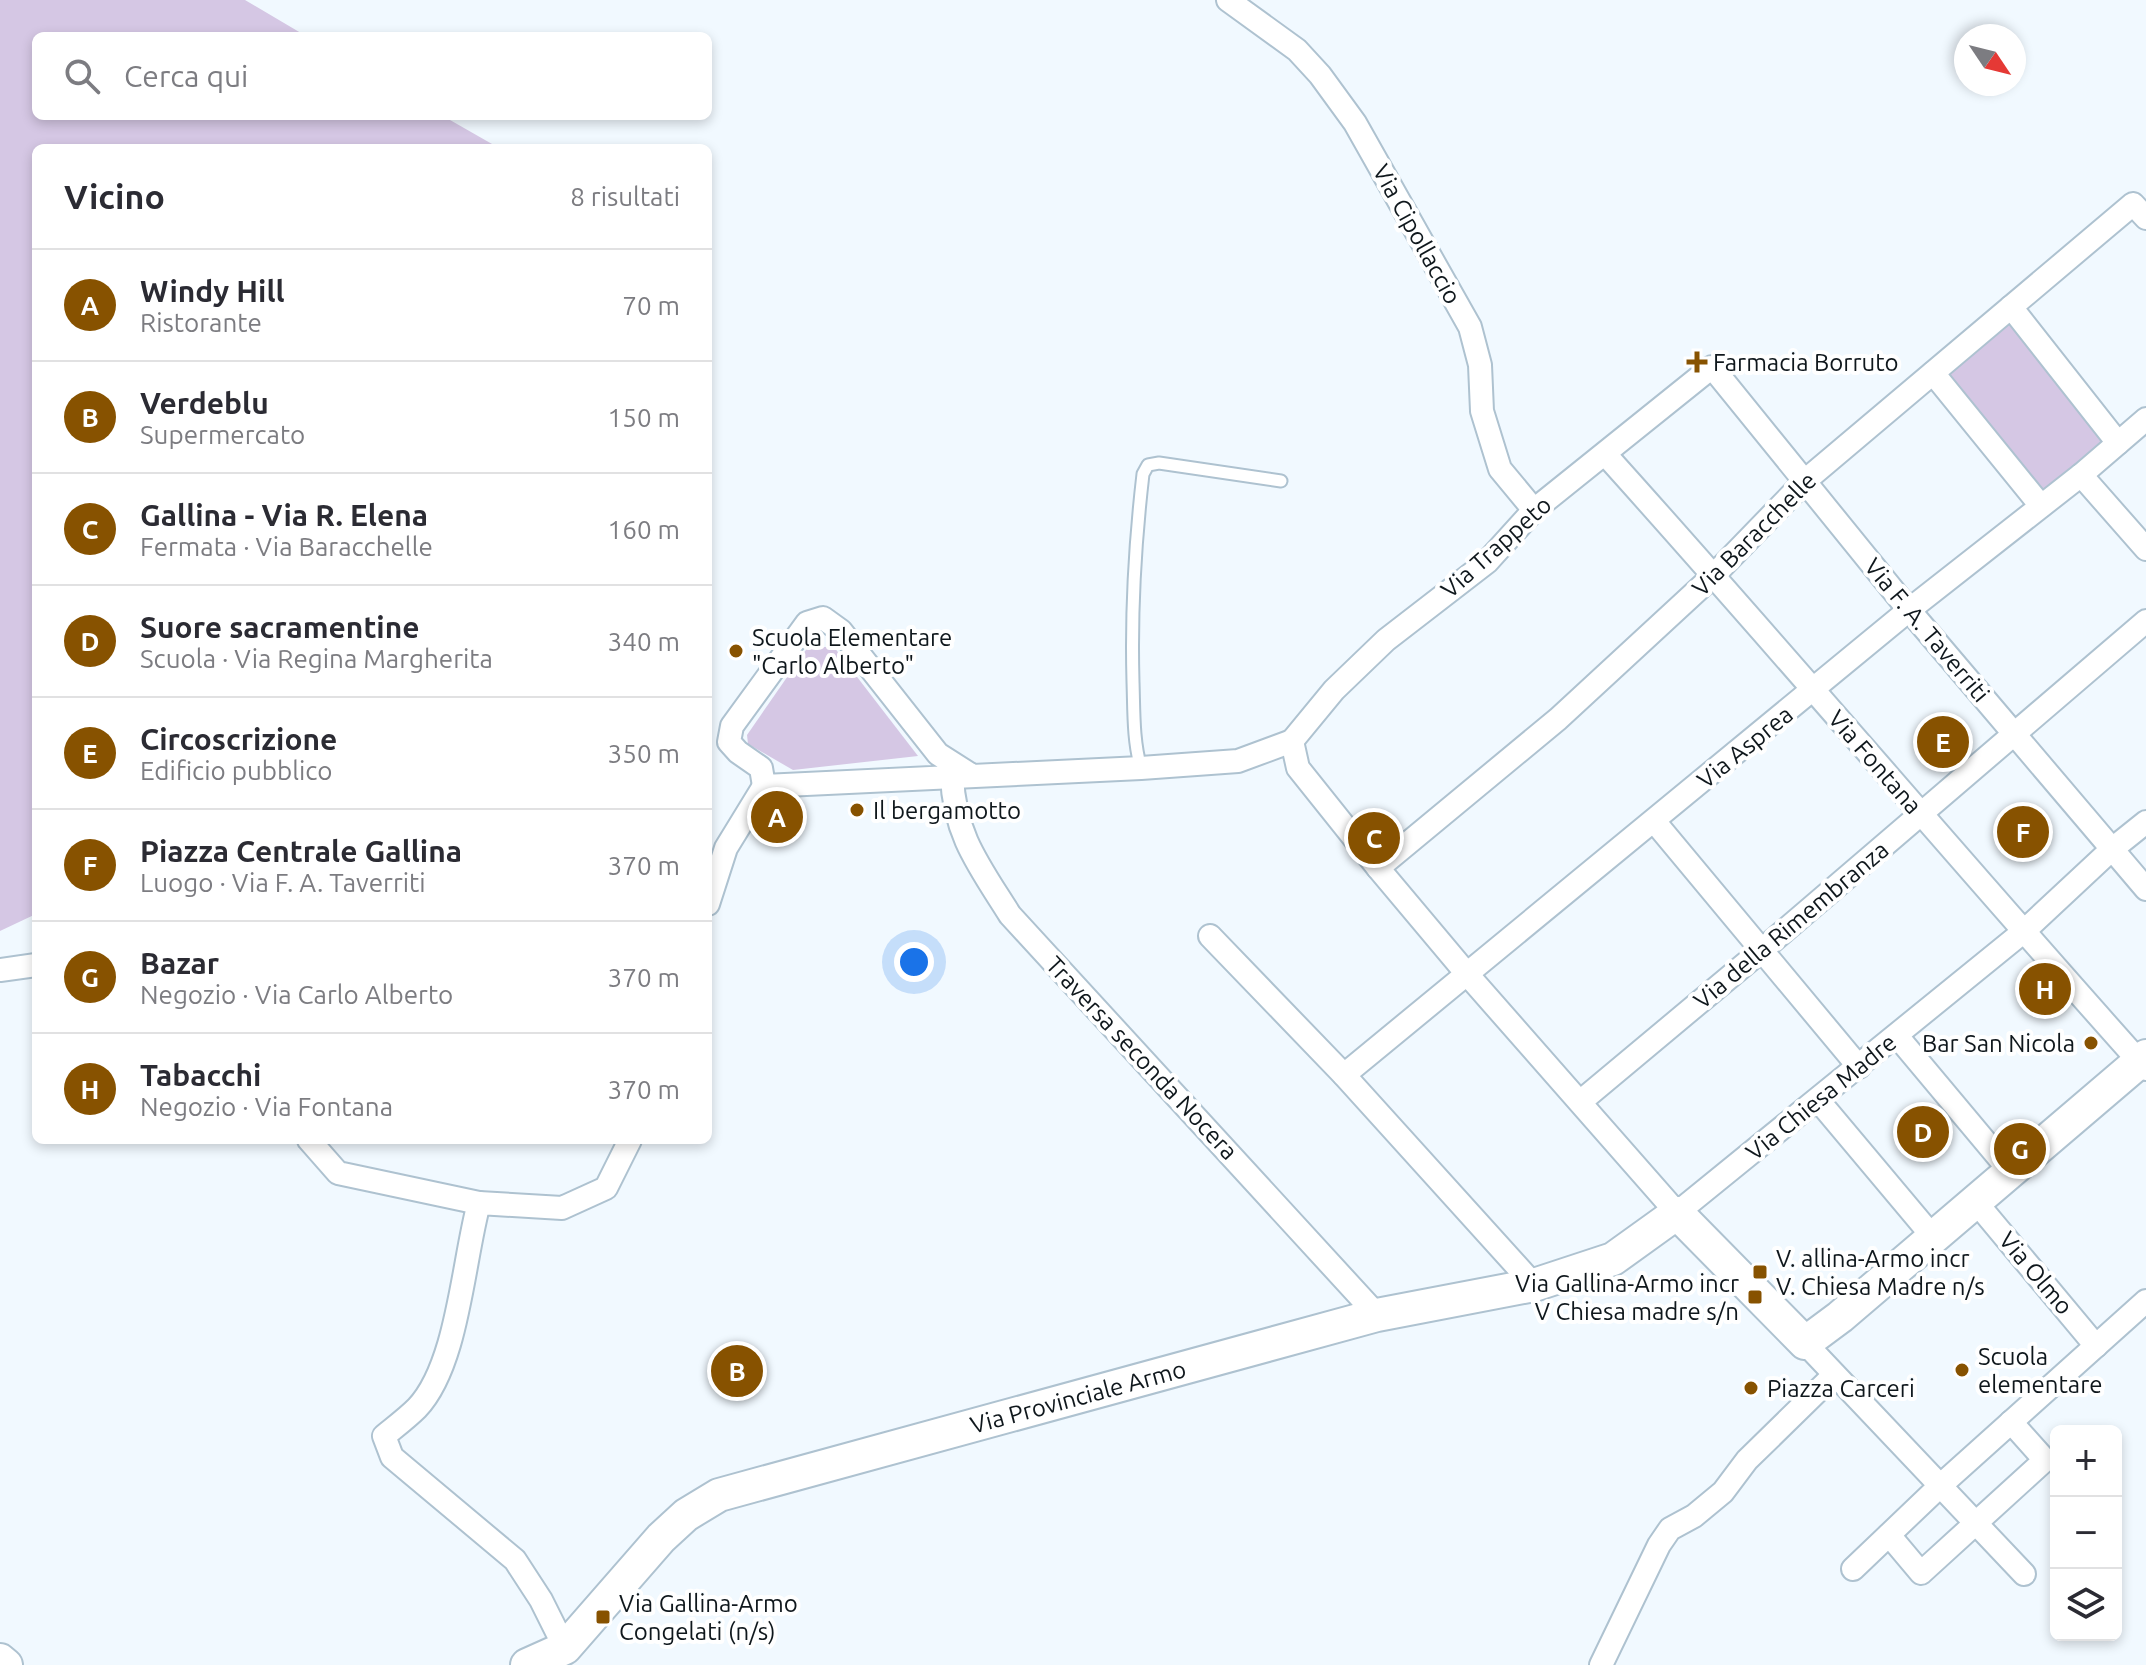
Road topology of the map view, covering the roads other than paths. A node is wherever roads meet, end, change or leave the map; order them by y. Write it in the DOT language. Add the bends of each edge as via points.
graph roads {
  1 [pos="1228,0"];
  2 [pos="2140,211"];
  3 [pos="2011,307"];
  4 [pos="1712,367"];
  5 [pos="1933,373"];
  6 [pos="2146,419"];
  7 [pos="2118,443"];
  8 [pos="1605,454"];
  9 [pos="2081,475"];
  10 [pos="1806,480"];
  11 [pos="1281,481"];
  12 [pos="2041,506"];
  13 [pos="1534,510"];
  14 [pos="2146,549"];
  15 [pos="1714,575"];
  16 [pos="1909,610"];
  17 [pos="2146,621"];
  18 [pos="1813,691"];
  19 [pos="2014,735"];
  20 [pos="1292,741"];
  21 [pos="1141,768"];
  22 [pos="962,775"];
  23 [pos="764,786"];
  24 [pos="1920,815"];
  25 [pos="1654,821"];
  26 [pos="2146,822"];
  27 [pos="2111,850"];
  28 [pos="1378,868"];
  29 [pos="2146,889"];
  30 [pos="712,892"];
  31 [pos="2023,932"];
  32 [pos="1210,936"];
  33 [pos="1762,950"];
  34 [pos="32,966"];
  35 [pos="0,970"];
  36 [pos="1467,974"];
  37 [pos="1897,1036"];
  38 [pos="2144,1062"];
  39 [pos="1859,1067"];
  40 [pos="1344,1075"];
  41 [pos="1818,1100"];
  42 [pos="1580,1102"];
  43 [pos="313,1144"];
  44 [pos="628,1144"];
  45 [pos="2010,1171"];
  46 [pos="1975,1201"];
  47 [pos="479,1203"];
  48 [pos="1677,1213"];
  49 [pos="1933,1237"];
  50 [pos="1534,1285"];
  51 [pos="2146,1301"];
  52 [pos="1377,1315"];
  53 [pos="1805,1343"];
  54 [pos="2096,1346"];
  55 [pos="1834,1375"];
  56 [pos="2011,1422"];
  57 [pos="1941,1485"];
  58 [pos="1977,1523"];
  59 [pos="1889,1535"];
  60 [pos="1853,1569"];
  61 [pos="2024,1574"];
  62 [pos="565,1648"];
  63 [pos="0,1660"];
  64 [pos="6,1665"];
  65 [pos="527,1665"];
  66 [pos="1601,1665"];
  1 -- 13 [label="street, Via Cipollaccio" via="1297,50 1355,123 1470,327 1480,365 1482,411 1500,469"];
  2 -- 3 [label="street, Via Baracchelle"];
  3 -- 5 [label="street, Via Baracchelle"];
  3 -- 7 [label="street"];
  4 -- 8 [label="street, Via Trappeto"];
  4 -- 10 [label="street, Via F. A. Taverriti"];
  5 -- 10 [label="street, Via Baracchelle"];
  5 -- 12 [label="street"];
  6 -- 7 [label="street, Via Asprea"];
  7 -- 9 [label="street, Via Asprea"];
  8 -- 13 [label="street, Via Trappeto"];
  8 -- 15 [label="street, Via Fontana"];
  9 -- 12 [label="street, Via Asprea"];
  9 -- 14 [label="street"];
  10 -- 15 [label="street, Via Baracchelle"];
  10 -- 16 [label="street, Via F. A. Taverriti"];
  11 -- 21 [label="lane" via="1159,463 1148,465 1143,474 1131,613"];
  12 -- 16 [label="street, Via Asprea"];
  13 -- 20 [label="street, Via Trappeto" via="1487,562 1365,660"];
  15 -- 18 [label="street, Via Fontana"];
  15 -- 28 [label="street, Via Baracchelle" via="1558,719"];
  16 -- 18 [label="street, Via Asprea"];
  16 -- 19 [label="street, Via F. A. Taverriti"];
  17 -- 19 [label="street, Via della Rimembranza"];
  18 -- 24 [label="street, Via Fontana"];
  18 -- 25 [label="street, Via Asprea"];
  19 -- 24 [label="street, Via della Rimembranza"];
  19 -- 27 [label="street, Via F. A. Taverriti"];
  20 -- 21 [label="street" via="1238,761"];
  20 -- 28 [label="street" via="1298,768"];
  21 -- 22 [label="street"];
  22 -- 23 [label="street"];
  22 -- 23 [label="street" via="938,754 841,631 823,618 807,623 732,726 729,742 761,768"];
  22 -- 52 [label="street, Traversa seconda Nocera" via="953,805 964,839 1010,915"];
  23 -- 30 [label="street" via="726,848"];
  24 -- 31 [label="street, Via Fontana"];
  24 -- 33 [label="street, Via della Rimembranza"];
  25 -- 33 [label="street"];
  25 -- 36 [label="street, Via Asprea"];
  26 -- 27 [label="street, Via Chiesa Madre"];
  27 -- 29 [label="street, Via F. A. Taverriti"];
  27 -- 31 [label="street, Via Chiesa Madre"];
  28 -- 36 [label="street"];
  31 -- 37 [label="street, Via Chiesa Madre"];
  31 -- 38 [label="street, Via Fontana"];
  32 -- 40 [label="street"];
  33 -- 39 [label="street"];
  33 -- 42 [label="street, Via della Rimembranza"];
  34 -- 35 [label="street"];
  36 -- 40 [label="street, Via Asprea"];
  36 -- 42 [label="street"];
  37 -- 39 [label="street, Via Chiesa Madre"];
  37 -- 45 [label="street"];
  38 -- 45 [label="street"];
  39 -- 41 [label="street, Via Chiesa Madre"];
  40 -- 50 [label="street"];
  41 -- 48 [label="street, Via Chiesa Madre"];
  41 -- 49 [label="street"];
  42 -- 48 [label="street"];
  43 -- 47 [label="street" via="338,1173"];
  44 -- 47 [label="street" via="606,1188 562,1208"];
  45 -- 46 [label="street"];
  46 -- 49 [label="street"];
  46 -- 54 [label="street, Via Olmo"];
  47 -- 62 [label="street" via="440,1373 418,1407 384,1436 392,1457 515,1560"];
  48 -- 50 [label="street, Via Provinciale Armo" via="1613,1259"];
  48 -- 53 [label="street"];
  49 -- 53 [label="street"];
  50 -- 52 [label="street, Via Provinciale Armo"];
  51 -- 54 [label="street"];
  52 -- 62 [label="street, Via Provinciale Armo" via="719,1495 661,1538"];
  53 -- 55 [label="street"];
  54 -- 56 [label="street"];
  55 -- 57 [label="street"];
  55 -- 66 [label="street" via="1747,1460 1723,1492 1670,1529"];
  56 -- 57 [label="street"];
  56 -- 58 [label="street" via="2045,1460"];
  57 -- 58 [label="street"];
  57 -- 59 [label="street"];
  58 -- 59 [label="street" via="1921,1573"];
  58 -- 61 [label="street"];
  59 -- 60 [label="street"];
  62 -- 65 [label="street, Via Provinciale Armo"];
  63 -- 64 [label="street"];
}
